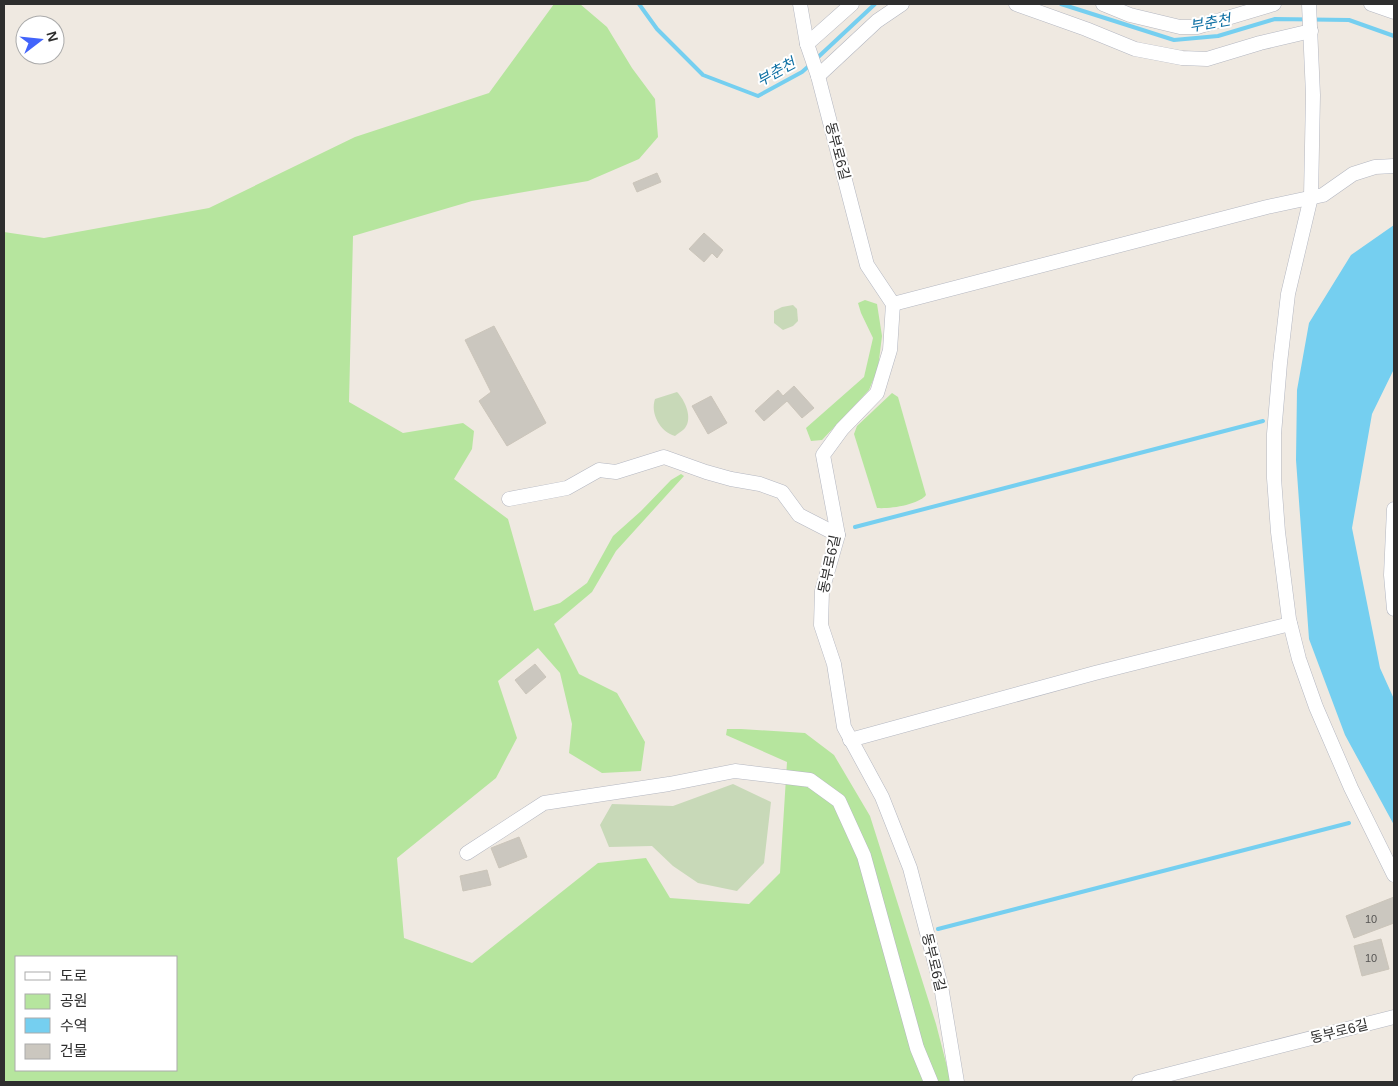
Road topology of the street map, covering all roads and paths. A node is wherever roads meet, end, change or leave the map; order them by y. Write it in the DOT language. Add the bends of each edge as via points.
graph roads {
  1 [pos="800,4"];
  2 [pos="852,4"];
  3 [pos="902,4"];
  4 [pos="1016,4"];
  5 [pos="1103,4"];
  6 [pos="1274,4"];
  7 [pos="1309,4"];
  8 [pos="1371,4"];
  9 [pos="1394,12"];
  10 [pos="1311,31"];
  11 [pos="807,44"];
  12 [pos="818,76"];
  13 [pos="1394,166"];
  14 [pos="1311,197"];
  15 [pos="893,304"];
  16 [pos="508,499"];
  17 [pos="1394,509"];
  18 [pos="838,535"];
  19 [pos="1394,609"];
  20 [pos="1290,624"];
  21 [pos="850,740"];
  22 [pos="467,853"];
  23 [pos="1394,875"];
  24 [pos="1394,1017"];
  25 [pos="931,1082"];
  26 [pos="958,1082"];
  27 [pos="1139,1082"];
  1 -- 11 [label="street, 동부로6길"];
  2 -- 11 [label="street"];
  3 -- 12 [label="street" via="877,21"];
  4 -- 10 [label="street" via="1135,49 1182,58 1207,59"];
  5 -- 6 [label="street" via="1130,15 1197,28"];
  7 -- 10 [label="street"];
  8 -- 9 [label="street"];
  10 -- 14 [label="street"];
  11 -- 12 [label="street, 동부로6길"];
  12 -- 15 [label="street, 동부로6길" via="867,265"];
  13 -- 14 [label="street" via="1353,174 1323,195"];
  14 -- 15 [label="street"];
  14 -- 20 [label="street" via="1288,294 1274,434 1278,532"];
  15 -- 18 [label="street, 동부로6길" via="890,350 877,393 842,429 823,455"];
  16 -- 18 [label="street" via="567,488 599,470 616,472 664,457 782,492 799,515"];
  17 -- 19 [label="street" via="1391,575"];
  18 -- 21 [label="street, 동부로6길" via="822,591 821,625 834,664 844,727"];
  20 -- 21 [label="street"];
  20 -- 23 [label="street" via="1316,707"];
  21 -- 26 [label="street, 동부로6길" via="882,798 910,868 941,986"];
  22 -- 25 [label="street" via="544,802 735,771 810,780 839,801 864,856 917,1048"];
  24 -- 27 [label="street, 동부로6길"];
}
